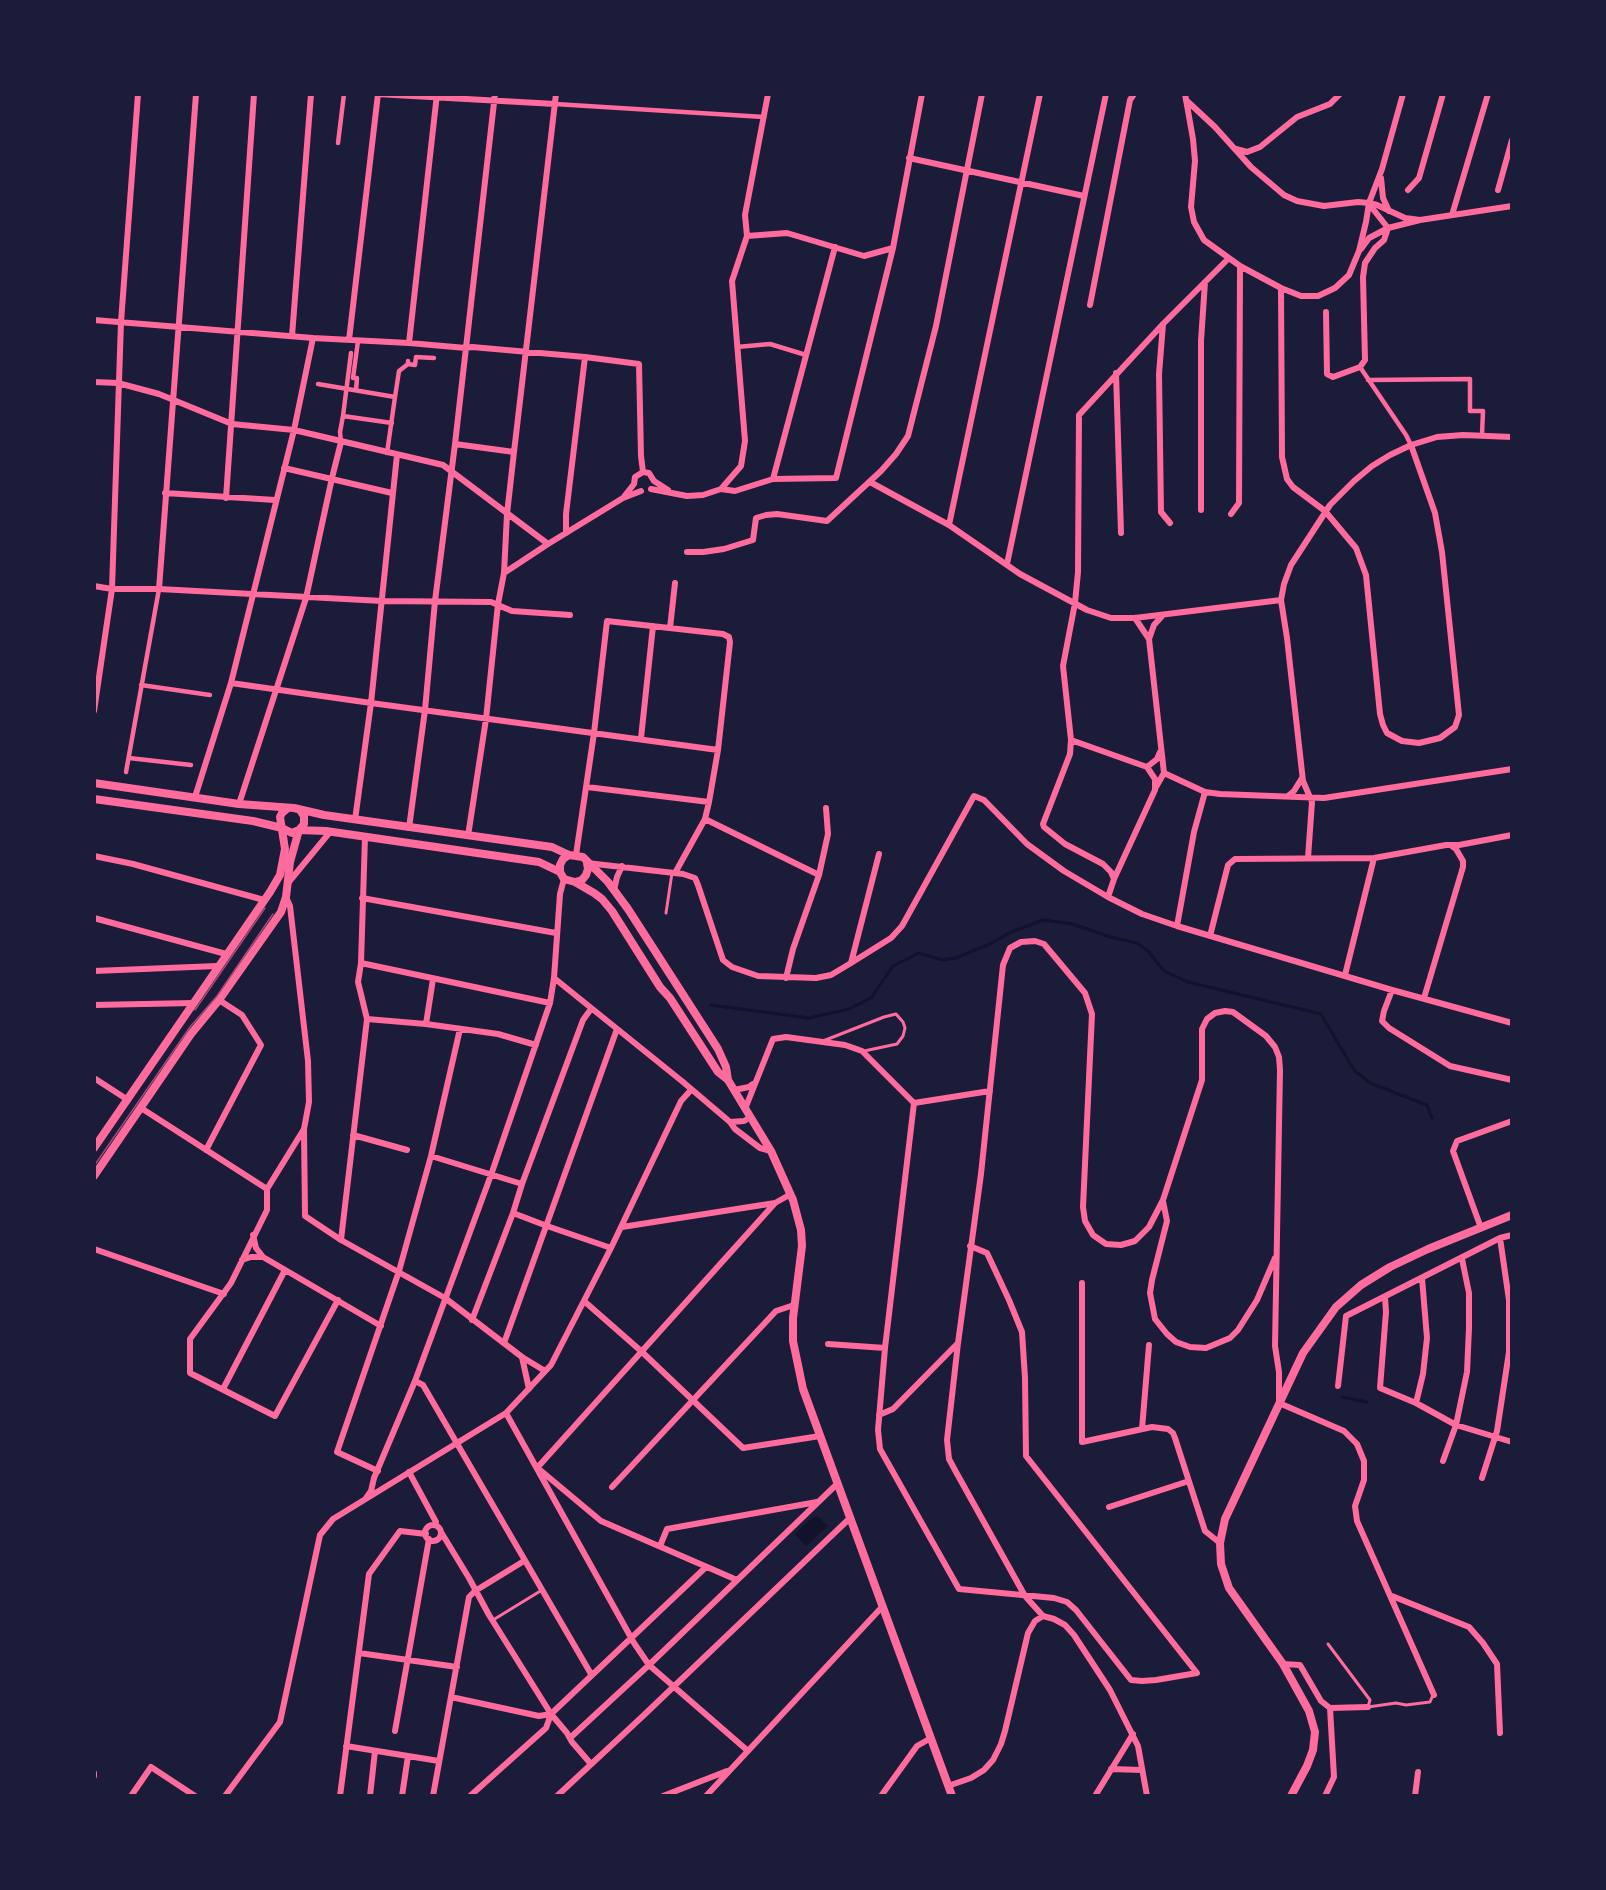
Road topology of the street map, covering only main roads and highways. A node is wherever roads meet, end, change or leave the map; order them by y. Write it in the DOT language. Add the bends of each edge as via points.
graph roads {
  1 [pos="94,783"];
  2 [pos="94,799"];
  3 [pos="288,808"];
  4 [pos="300,810"];
  5 [pos="282,828"];
  6 [pos="300,830"];
  7 [pos="573,855"];
  8 [pos="586,863"];
  9 [pos="562,875"];
  10 [pos="575,882"];
  11 [pos="270,892"];
  12 [pos="286,897"];
  13 [pos="728,1080"];
  14 [pos="94,1148"];
  15 [pos="94,1176"];
  16 [pos="1512,1215"];
  17 [pos="1512,1222"];
  18 [pos="1483,1227"];
  19 [pos="952,1796"];
  20 [pos="1290,1796"];
  1 -- 3 [label="main road"];
  2 -- 5 [label="main road"];
  3 -- 4 [label="main road"];
  3 -- 5 [label="main road" via="280,817"];
  4 -- 6 [label="main road" via="305,820"];
  4 -- 7 [label="main road" via="552,847"];
  5 -- 6 [label="main road" via="288,832"];
  5 -- 11 [label="main road" via="285,849 280,875"];
  6 -- 9 [label="main road" via="538,862"];
  6 -- 12 [label="main road" via="290,862"];
  7 -- 8 [label="main road" via="583,857"];
  7 -- 9 [label="main road" via="563,859"];
  8 -- 10 [label="main road" via="586,875"];
  8 -- 13 [label="main road" via="608,882 628,909 718,1049"];
  9 -- 10 [label="main road"];
  10 -- 13 [label="main road" via="602,899 718,1072"];
  11 -- 12 [label="main road"];
  11 -- 14 [label="main road"];
  12 -- 15 [label="main road" via="280,912"];
  13 -- 19 [label="main road" via="771,1151 797,1210 802,1246 793,1341 803,1389"];
  16 -- 18 [label="main road"];
  17 -- 18 [label="main road"];
  18 -- 20 [label="main road" via="1390,1267 1336,1307 1303,1353 1225,1519 1221,1564 1229,1588 1284,1664 1309,1711 1315,1732 1307,1766"];
}
